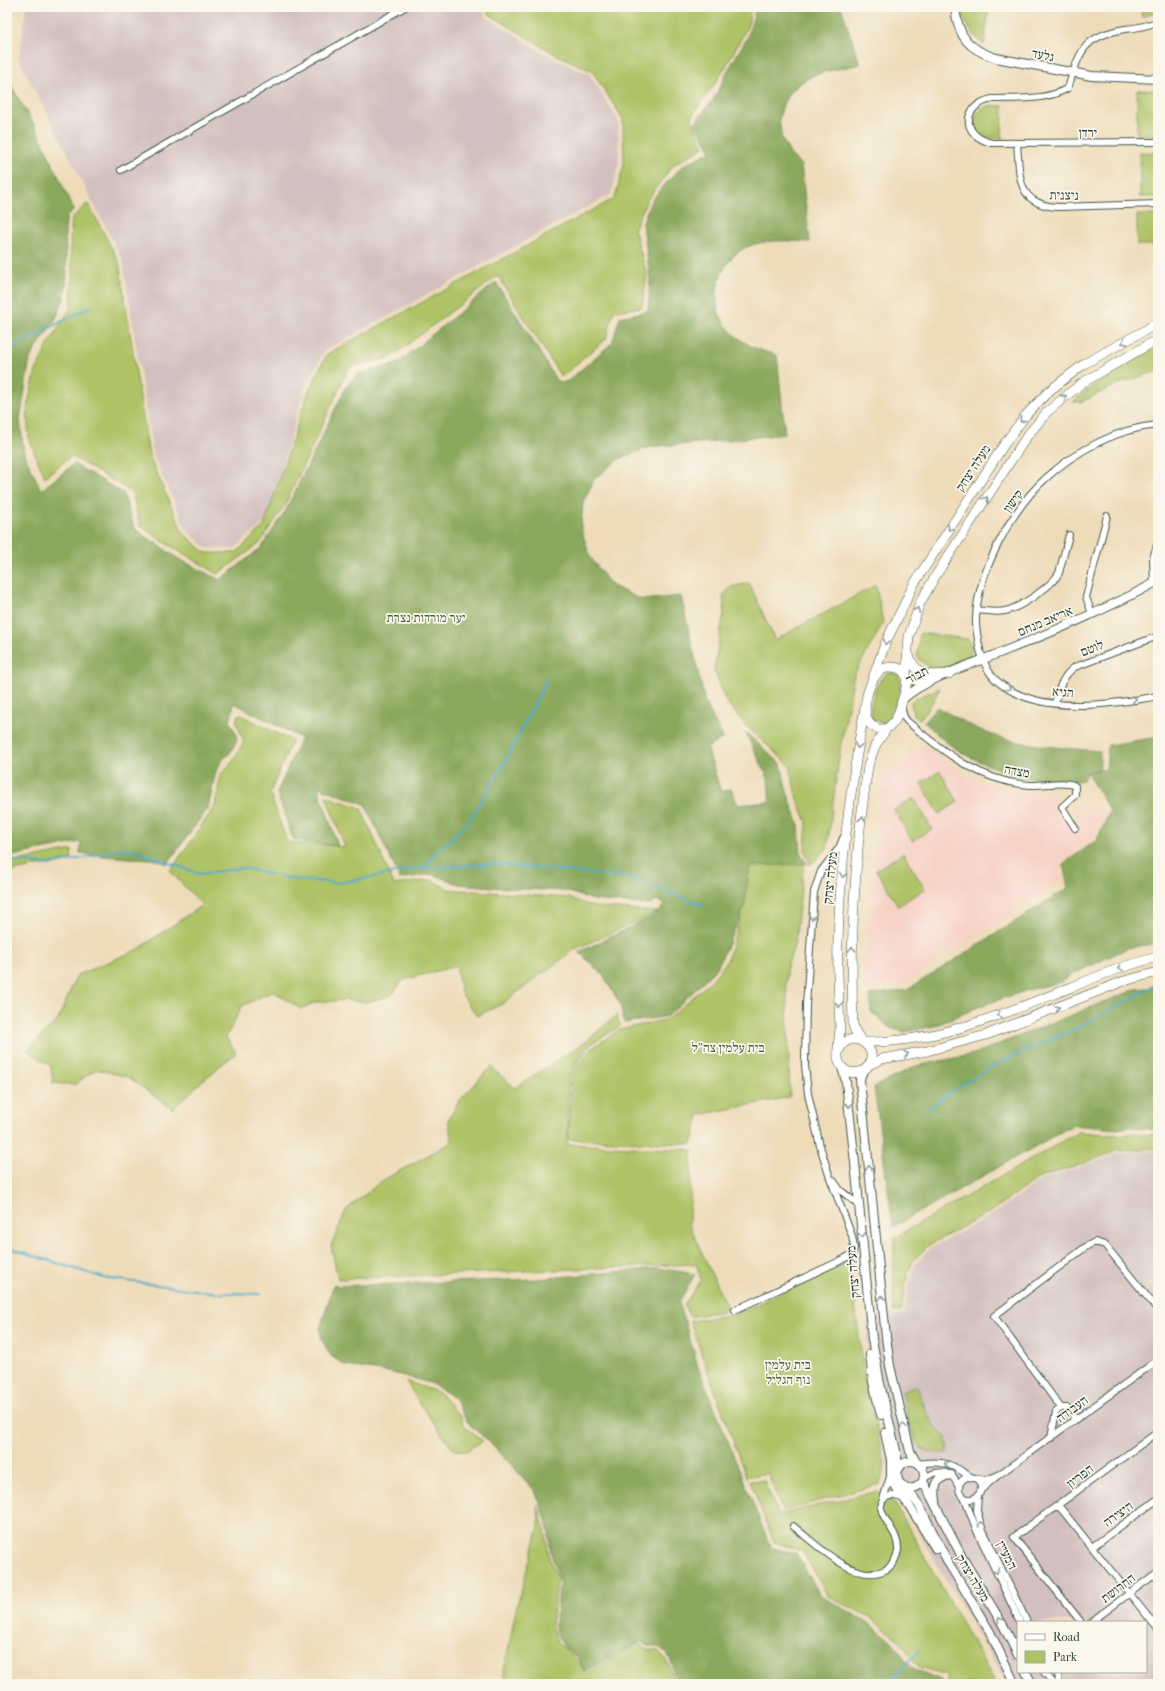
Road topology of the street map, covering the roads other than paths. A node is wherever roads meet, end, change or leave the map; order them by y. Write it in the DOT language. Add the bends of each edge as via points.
graph roads {
  1 [pos="405,7"];
  2 [pos="955,7"];
  3 [pos="1158,21"];
  4 [pos="1073,72"];
  5 [pos="1158,78"];
  6 [pos="1158,142"];
  7 [pos="1017,144"];
  8 [pos="121,170"];
  9 [pos="1158,204"];
  10 [pos="1158,323"];
  11 [pos="1158,339"];
  12 [pos="1158,425"];
  13 [pos="1107,516"];
  14 [pos="1070,535"];
  15 [pos="1158,542"];
  16 [pos="1156,582"];
  17 [pos="977,610"];
  18 [pos="1092,614"];
  19 [pos="1158,636"];
  20 [pos="907,648"];
  21 [pos="983,660"];
  22 [pos="949,674"];
  23 [pos="907,677"];
  24 [pos="939,678"];
  25 [pos="872,681"];
  26 [pos="1158,696"];
  27 [pos="902,702"];
  28 [pos="1055,703"];
  29 [pos="865,707"];
  30 [pos="889,727"];
  31 [pos="917,729"];
  32 [pos="1075,828"];
  33 [pos="847,831"];
  34 [pos="1158,957"];
  35 [pos="1158,972"];
  36 [pos="864,1042"];
  37 [pos="838,1052"];
  38 [pos="842,1067"];
  39 [pos="867,1067"];
  40 [pos="829,1176"];
  41 [pos="859,1205"];
  42 [pos="734,1310"];
  43 [pos="1158,1310"];
  44 [pos="1158,1360"];
  45 [pos="1061,1408"];
  46 [pos="1072,1422"];
  47 [pos="1158,1432"];
  48 [pos="1051,1438"];
  49 [pos="917,1463"];
  50 [pos="893,1474"];
  51 [pos="951,1475"];
  52 [pos="997,1476"];
  53 [pos="973,1478"];
  54 [pos="924,1480"];
  55 [pos="904,1488"];
  56 [pos="959,1489"];
  57 [pos="979,1493"];
  58 [pos="964,1497"];
  59 [pos="1158,1499"];
  60 [pos="905,1500"];
  61 [pos="882,1501"];
  62 [pos="1058,1505"];
  63 [pos="937,1508"];
  64 [pos="793,1526"];
  65 [pos="1092,1547"];
  66 [pos="1158,1572"];
  67 [pos="1130,1594"];
  68 [pos="968,1595"];
  69 [pos="1020,1621"];
  70 [pos="1028,1621"];
  71 [pos="1080,1621"];
  72 [pos="1092,1621"];
  73 [pos="1158,1629"];
  74 [pos="1017,1653"];
  75 [pos="1026,1673"];
  76 [pos="1045,1673"];
  77 [pos="1058,1673"];
  78 [pos="1016,1684"];
  79 [pos="1032,1684"];
  80 [pos="1054,1684"];
  81 [pos="1059,1684"];
  1 -- 8 [label="street"];
  2 -- 4 [label="street, גלעד" via="961,35 981,53"];
  3 -- 4 [label="street" via="1147,26 1098,36 1087,44 1080,54"];
  4 -- 5 [label="street, גלעד" via="1120,78"];
  4 -- 7 [label="street, ירדן" via="1068,88 1057,94 992,99 983,101 971,110 968,122 979,140 992,144"];
  6 -- 7 [label="street, ירדן"];
  7 -- 9 [label="street, ניצנית" via="1021,182 1026,194 1038,204 1058,207"];
  10 -- 25 [label="main road, מעלה יצחק, one-way" via="1084,364 1049,391 1026,415 1005,443 918,578 891,631"];
  20 -- 11 [label="main road, one-way" via="915,614 930,586 1037,424 1058,402 1082,383"];
  12 -- 17 [label="street, קישון" via="1128,431 1082,452 1058,468 1034,490 1002,538 986,572"];
  13 -- 18 [label="street" via="1086,597"];
  14 -- 17 [label="street" via="1059,573 1047,588 1008,610"];
  15 -- 16 [label="street" via="1153,558"];
  16 -- 18 [label="street, אריאב מנחם"];
  17 -- 21 [label="street, קישון" via="976,628"];
  18 -- 21 [label="street, אריאב מנחם"];
  19 -- 28 [label="street, לוטם" via="1075,667 1068,672 1059,687"];
  20 -- 22 [label="main road" via="911,661 918,671 932,675"];
  20 -- 23 [label="main road"];
  21 -- 22 [label="street, אריאב מנחם"];
  21 -- 28 [label="street, הגיא, one-way" via="991,675 1003,686 1028,697"];
  22 -- 24 [label="street, אריאב מנחם"];
  23 -- 24 [label="street, תבור" via="918,681"];
  23 -- 25 [label="main road" via="898,668 890,667 878,672"];
  23 -- 27 [label="main road, מעלה יצחק"];
  24 -- 27 [label="street, תבור" via="910,693"];
  25 -- 29 [label="main road, מעלה יצחק"];
  28 -- 26 [label="street, הגיא, one-way" via="1094,704"];
  27 -- 30 [label="main road, מעלה יצחק" via="896,718"];
  27 -- 31 [label="street, מצדה" via="904,717"];
  29 -- 30 [label="main road" via="865,719 871,726 880,729"];
  29 -- 33 [label="main road, מעלה יצחק, one-way" via="852,780"];
  30 -- 31 [label="street, מצדה" via="904,723"];
  36 -- 30 [label="main road, מעלה יצחק, one-way" via="853,1025 853,917 868,766 875,746"];
  31 -- 32 [label="street, מצדה" via="951,757 983,774 1030,785 1075,786 1075,795 1062,807"];
  33 -- 37 [label="main road, מעלה יצחק, one-way" via="838,937"];
  33 -- 40 [label="street, one-way" via="817,881 808,970 805,1065 813,1118"];
  34 -- 36 [label="main road, one-way" via="1120,968 1004,1014 963,1027 894,1042"];
  39 -- 35 [label="main road, one-way" via="882,1059 986,1035 1124,981"];
  36 -- 37 [label="main road" via="857,1039 847,1040"];
  36 -- 39 [label="main road" via="870,1050 871,1060"];
  37 -- 38 [label="main road"];
  38 -- 39 [label="main road" via="856,1073"];
  38 -- 41 [label="street, מעלה יצחק, one-way" via="846,1082"];
  49 -- 39 [label="street, מעלה יצחק, one-way" via="910,1451 901,1417 886,1337 860,1080"];
  40 -- 41 [label="street" via="840,1190"];
  40 -- 42 [label="street" via="852,1236 852,1254"];
  41 -- 50 [label="street, מעלה יצחק, one-way" via="871,1326 880,1384 897,1455"];
  43 -- 45 [label="street" via="1105,1245 1095,1242 994,1316"];
  44 -- 46 [label="street, העבודה"];
  45 -- 46 [label="street" via="1068,1408 1072,1412"];
  45 -- 48 [label="street" via="1056,1412"];
  46 -- 48 [label="street, העבודה"];
  47 -- 62 [label="street, הפריון"];
  48 -- 52 [label="street, העבודה"];
  49 -- 50 [label="street" via="906,1461"];
  53 -- 49 [label="street, one-way" via="946,1463"];
  49 -- 54 [label="street" via="924,1471"];
  50 -- 55 [label="street"];
  50 -- 60 [label="street" via="891,1481"];
  50 -- 61 [label="street"];
  51 -- 54 [label="street" via="939,1472"];
  51 -- 56 [label="street"];
  51 -- 63 [label="street" via="940,1478 935,1486"];
  52 -- 53 [label="street, העבודה" via="986,1480"];
  52 -- 57 [label="street, העבודה"];
  53 -- 56 [label="street" via="962,1481"];
  53 -- 57 [label="street" via="980,1483"];
  54 -- 55 [label="street" via="916,1488"];
  54 -- 63 [label="street, מעלה יצחק"];
  55 -- 68 [label="street, מעלה יצחק" via="919,1505"];
  56 -- 58 [label="street"];
  57 -- 58 [label="street" via="970,1499"];
  70 -- 57 [label="street, המעיין, one-way" via="982,1528 977,1511"];
  58 -- 69 [label="street, המעיין, one-way" via="977,1531"];
  59 -- 65 [label="street, היצירה"];
  60 -- 61 [label="street" via="889,1495"];
  60 -- 68 [label="street"];
  61 -- 64 [label="street" via="881,1509 893,1530 898,1551 890,1568 880,1572 868,1573 843,1566"];
  62 -- 65 [label="street"];
  62 -- 71 [label="street, הפריון" via="1014,1537"];
  74 -- 63 [label="street, מעלה יצחק, one-way"];
  65 -- 67 [label="street"];
  66 -- 67 [label="street, החרושת"];
  67 -- 72 [label="street, החרושת"];
  67 -- 73 [label="street"];
  68 -- 78 [label="street, מעלה יצחק"];
  75 -- 79 [label="street"];
  76 -- 80 [label="street"];
  77 -- 81 [label="street"];
}
